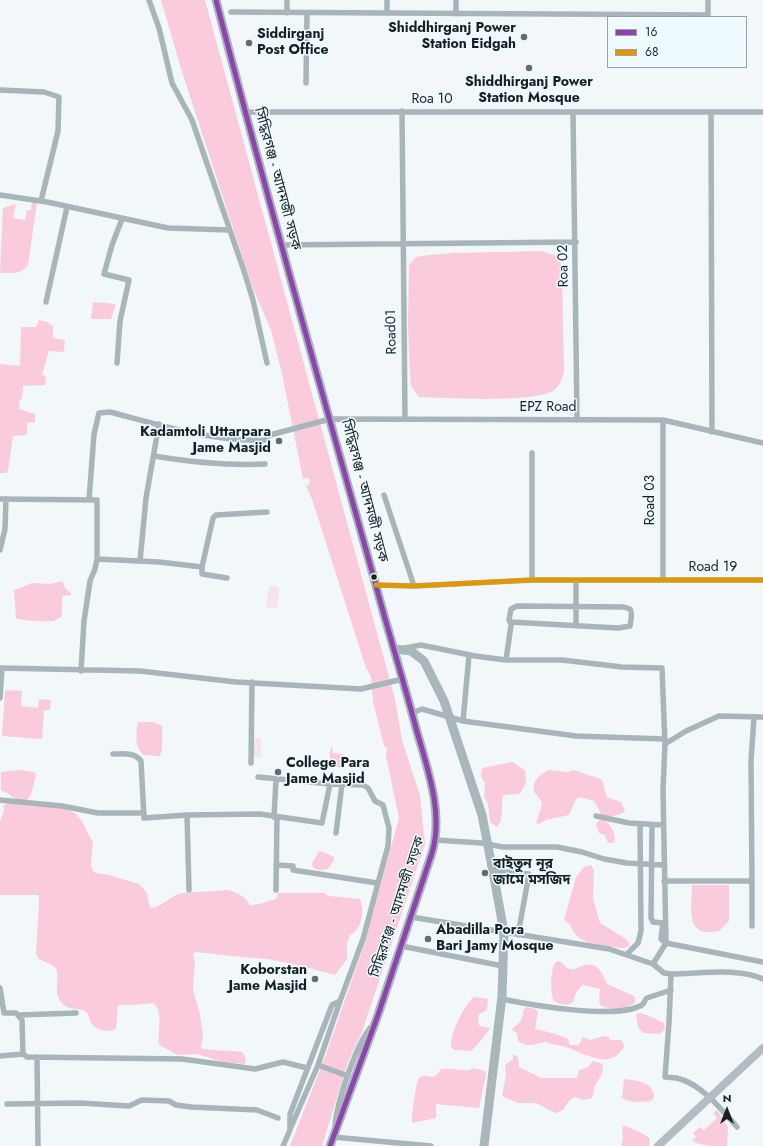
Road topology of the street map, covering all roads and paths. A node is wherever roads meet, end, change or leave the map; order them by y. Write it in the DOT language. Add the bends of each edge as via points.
graph roads {
  1 [pos="149,0"];
  2 [pos="216,0"];
  3 [pos="287,0"];
  4 [pos="387,0"];
  5 [pos="456,0"];
  6 [pos="708,0"];
  7 [pos="231,12"];
  8 [pos="287,12"];
  9 [pos="308,13"];
  10 [pos="387,13"];
  11 [pos="456,14"];
  12 [pos="306,83"];
  13 [pos="0,90"];
  14 [pos="244,112"];
  15 [pos="402,112"];
  16 [pos="573,112"];
  17 [pos="711,112"];
  18 [pos="763,112"];
  19 [pos="0,195"];
  20 [pos="41,201"];
  21 [pos="67,207"];
  22 [pos="122,219"];
  23 [pos="229,230"];
  24 [pos="576,242"];
  25 [pos="403,244"];
  26 [pos="280,245"];
  27 [pos="46,302"];
  28 [pos="117,363"];
  29 [pos="267,363"];
  30 [pos="330,419"];
  31 [pos="405,420"];
  32 [pos="577,420"];
  33 [pos="663,420"];
  34 [pos="159,424"];
  35 [pos="712,432"];
  36 [pos="763,443"];
  37 [pos="532,453"];
  38 [pos="154,456"];
  39 [pos="266,464"];
  40 [pos="384,495"];
  41 [pos="3,499"];
  42 [pos="89,500"];
  43 [pos="267,512"];
  44 [pos="0,550"];
  45 [pos="97,559"];
  46 [pos="140,561"];
  47 [pos="202,567"];
  48 [pos="227,578"];
  49 [pos="532,580"];
  50 [pos="576,580"];
  51 [pos="663,580"];
  52 [pos="763,580"];
  53 [pos="376,585"];
  54 [pos="414,586"];
  55 [pos="576,606"];
  56 [pos="511,625"];
  57 [pos="576,626"];
  58 [pos="395,650"];
  59 [pos="470,655"];
  60 [pos="506,660"];
  61 [pos="1,668"];
  62 [pos="81,671"];
  63 [pos="403,678"];
  64 [pos="252,682"];
  65 [pos="0,698"];
  66 [pos="412,713"];
  67 [pos="754,717"];
  68 [pos="763,717"];
  69 [pos="450,718"];
  70 [pos="463,721"];
  71 [pos="665,741"];
  72 [pos="113,754"];
  73 [pos="251,763"];
  74 [pos="258,777"];
  75 [pos="276,780"];
  76 [pos="330,784"];
  77 [pos="342,784"];
  78 [pos="0,800"];
  79 [pos="144,813"];
  80 [pos="187,815"];
  81 [pos="596,816"];
  82 [pos="275,817"];
  83 [pos="640,824"];
  84 [pos="652,825"];
  85 [pos="663,826"];
  86 [pos="336,833"];
  87 [pos="436,840"];
  88 [pos="487,845"];
  89 [pos="641,864"];
  90 [pos="652,864"];
  91 [pos="276,865"];
  92 [pos="663,865"];
  93 [pos="493,871"];
  94 [pos="664,881"];
  95 [pos="752,882"];
  96 [pos="377,883"];
  97 [pos="189,890"];
  98 [pos="276,890"];
  99 [pos="411,917"];
  100 [pos="752,926"];
  101 [pos="504,932"];
  102 [pos="518,934"];
  103 [pos="666,943"];
  104 [pos="401,946"];
  105 [pos="627,954"];
  106 [pos="763,962"];
  107 [pos="654,964"];
  108 [pos="503,966"];
  109 [pos="671,974"];
  110 [pos="763,980"];
  111 [pos="0,988"];
  112 [pos="671,990"];
  113 [pos="502,999"];
  114 [pos="340,1001"];
  115 [pos="2,1013"];
  116 [pos="76,1013"];
  117 [pos="18,1015"];
  118 [pos="375,1021"];
  119 [pos="763,1048"];
  120 [pos="23,1054"];
  121 [pos="0,1056"];
  122 [pos="38,1057"];
  123 [pos="318,1066"];
  124 [pos="307,1068"];
  125 [pos="348,1076"];
  126 [pos="710,1098"];
  127 [pos="38,1103"];
  128 [pos="7,1104"];
  129 [pos="278,1118"];
  130 [pos="737,1127"];
  131 [pos="290,1130"];
  132 [pos="332,1139"];
  133 [pos="38,1146"];
  134 [pos="283,1146"];
  135 [pos="431,1146"];
  136 [pos="484,1146"];
  137 [pos="658,1146"];
  1 -- 23 [label="street" via="159,28 172,83 192,120"];
  2 -- 14 [label="main road, সিদ্ধিরগঞ্জ - আদমজী সড়ক"];
  3 -- 8 [label="street"];
  4 -- 10 [label="street"];
  5 -- 11 [label="street"];
  6 -- 11 [label="street" via="708,15"];
  7 -- 8 [label="street"];
  8 -- 9 [label="street"];
  9 -- 10 [label="street"];
  9 -- 12 [label="street"];
  10 -- 11 [label="street"];
  13 -- 20 [label="street" via="44,92 59,97 58,131"];
  14 -- 15 [label="street, Roa 10"];
  14 -- 26 [label="main road, সিদ্ধিরগঞ্জ - আদমজী সড়ক"];
  15 -- 16 [label="street, Roa 10"];
  15 -- 25 [label="street, Road01"];
  16 -- 17 [label="street, Roa 10"];
  16 -- 24 [label="street, Roa 02"];
  17 -- 18 [label="street, Roa 10"];
  17 -- 35 [label="street"];
  19 -- 20 [label="street"];
  20 -- 21 [label="street"];
  21 -- 22 [label="street"];
  21 -- 27 [label="street"];
  22 -- 23 [label="street" via="168,228"];
  22 -- 28 [label="street" via="104,274 129,280 120,317"];
  23 -- 29 [label="street" via="253,300"];
  24 -- 25 [label="street"];
  24 -- 32 [label="street, Roa 02"];
  25 -- 26 [label="street"];
  25 -- 31 [label="street, Road01"];
  26 -- 30 [label="main road, সিদ্ধিরগঞ্জ - আদমজী সড়ক"];
  30 -- 31 [label="street, EPZ Road"];
  30 -- 34 [label="street, EPZ Road" via="270,435 264,440 217,438"];
  30 -- 53 [label="main road, সিদ্ধিরগঞ্জ - আদমজী সড়ক"];
  31 -- 32 [label="street, EPZ Road"];
  32 -- 33 [label="street, EPZ Road"];
  33 -- 35 [label="street, EPZ Road"];
  33 -- 51 [label="street, Road 03"];
  34 -- 38 [label="street"];
  34 -- 42 [label="street, EPZ Road" via="110,412 99,413 94,434"];
  35 -- 36 [label="street, EPZ Road"];
  37 -- 49 [label="street"];
  38 -- 39 [label="street" via="203,463"];
  38 -- 46 [label="street" via="146,498"];
  40 -- 54 [label="street"];
  41 -- 42 [label="street"];
  41 -- 44 [label="street" via="5,529"];
  42 -- 45 [label="street" via="97,500"];
  43 -- 47 [label="street" via="216,515 213,518"];
  45 -- 46 [label="street"];
  45 -- 62 [label="street" via="90,580 84,621"];
  46 -- 47 [label="street"];
  47 -- 48 [label="street" via="202,574"];
  49 -- 50 [label="street, Road 19"];
  49 -- 54 [label="street, Road 19"];
  50 -- 51 [label="street, Road 19"];
  50 -- 55 [label="street"];
  51 -- 52 [label="street, Road 19"];
  53 -- 54 [label="street, Road 19"];
  53 -- 58 [label="main road, সিদ্ধিরগঞ্জ - আদমজী সড়ক"];
  55 -- 57 [label="street"];
  55 -- 57 [label="street" via="624,607 632,612 628,628"];
  55 -- 57 [label="street" via="514,606 511,608 509,620"];
  56 -- 60 [label="street"];
  58 -- 59 [label="street" via="421,645"];
  58 -- 63 [label="main road, সিদ্ধিরগঞ্জ - আদমজী সড়ক"];
  58 -- 69 [label="main road" via="411,651 424,661"];
  59 -- 60 [label="street"];
  59 -- 70 [label="street"];
  60 -- 71 [label="street" via="562,660 622,667 662,668"];
  61 -- 62 [label="street"];
  61 -- 65 [label="street"];
  62 -- 64 [label="street" via="140,671"];
  63 -- 64 [label="street" via="361,689"];
  63 -- 66 [label="main road, সিদ্ধিরগঞ্জ - আদমজী সড়ক"];
  64 -- 73 [label="street"];
  66 -- 69 [label="street" via="422,709"];
  66 -- 87 [label="main road, সিদ্ধিরগঞ্জ - আদমজী সড়ক" via="433,792"];
  67 -- 68 [label="street"];
  67 -- 71 [label="street" via="719,716"];
  67 -- 95 [label="street" via="751,761"];
  69 -- 70 [label="street"];
  69 -- 88 [label="main road" via="482,815"];
  70 -- 71 [label="street" via="576,736"];
  71 -- 85 [label="street"];
  72 -- 79 [label="street" via="135,755 142,761"];
  74 -- 75 [label="street"];
  75 -- 76 [label="street"];
  75 -- 82 [label="street"];
  76 -- 77 [label="street"];
  76 -- 82 [label="street" via="322,823"];
  77 -- 86 [label="street"];
  77 -- 96 [label="street" via="363,785 368,788 372,797 384,805 388,846"];
  78 -- 79 [label="street" via="62,806 98,813"];
  79 -- 80 [label="street" via="144,818"];
  80 -- 82 [label="street" via="260,814"];
  80 -- 97 [label="street"];
  81 -- 83 [label="street"];
  82 -- 91 [label="street"];
  83 -- 84 [label="street"];
  83 -- 89 [label="street"];
  84 -- 85 [label="street"];
  84 -- 90 [label="street"];
  85 -- 92 [label="street"];
  87 -- 88 [label="street"];
  87 -- 99 [label="main road, সিদ্ধিরগঞ্জ - আদমজী সড়ক"];
  88 -- 89 [label="street" via="557,847 604,859"];
  88 -- 93 [label="main road"];
  89 -- 90 [label="street"];
  89 -- 105 [label="street" via="641,930 638,943"];
  90 -- 92 [label="street"];
  90 -- 103 [label="street" via="652,918 653,922 663,923 661,939"];
  91 -- 96 [label="street" via="294,866 294,870"];
  91 -- 98 [label="street"];
  92 -- 94 [label="street"];
  93 -- 101 [label="main road"];
  93 -- 102 [label="street" via="529,874"];
  94 -- 95 [label="street"];
  94 -- 103 [label="street"];
  95 -- 100 [label="street"];
  96 -- 114 [label="street" via="363,939"];
  99 -- 101 [label="street"];
  99 -- 104 [label="main road, সিদ্ধিরগঞ্জ - আদমজী সড়ক"];
  101 -- 102 [label="street"];
  101 -- 108 [label="main road"];
  102 -- 105 [label="street"];
  103 -- 106 [label="street"];
  103 -- 107 [label="street"];
  104 -- 108 [label="street"];
  104 -- 118 [label="main road, সিদ্ধিরগঞ্জ - আদমজী সড়ক"];
  105 -- 107 [label="street"];
  107 -- 109 [label="street" via="664,973"];
  108 -- 113 [label="main road"];
  109 -- 110 [label="street" via="738,974"];
  109 -- 112 [label="street"];
  111 -- 115 [label="street"];
  112 -- 113 [label="street" via="647,998 644,1004 612,1010 581,1011 534,1006"];
  112 -- 126 [label="street" via="665,1077 689,1082"];
  113 -- 136 [label="main road"];
  114 -- 123 [label="street"];
  114 -- 124 [label="street" via="332,1005"];
  115 -- 117 [label="street"];
  116 -- 117 [label="street"];
  117 -- 120 [label="street" via="23,1023"];
  118 -- 125 [label="street" via="362,1038"];
  118 -- 132 [label="main road, সিদ্ধিরগঞ্জ - আদমজী সড়ক"];
  119 -- 126 [label="street"];
  120 -- 121 [label="street"];
  120 -- 122 [label="street" via="27,1057"];
  122 -- 124 [label="street" via="182,1059 255,1069 283,1062"];
  122 -- 127 [label="street"];
  123 -- 125 [label="street"];
  123 -- 131 [label="street"];
  124 -- 131 [label="street" via="290,1114"];
  125 -- 132 [label="street" via="336,1114"];
  126 -- 130 [label="street"];
  126 -- 137 [label="street"];
  127 -- 128 [label="street"];
  127 -- 129 [label="street" via="129,1106 142,1100 169,1101 176,1105 191,1107 257,1110"];
  127 -- 133 [label="street"];
  131 -- 134 [label="street"];
  132 -- 135 [label="street"];
}
